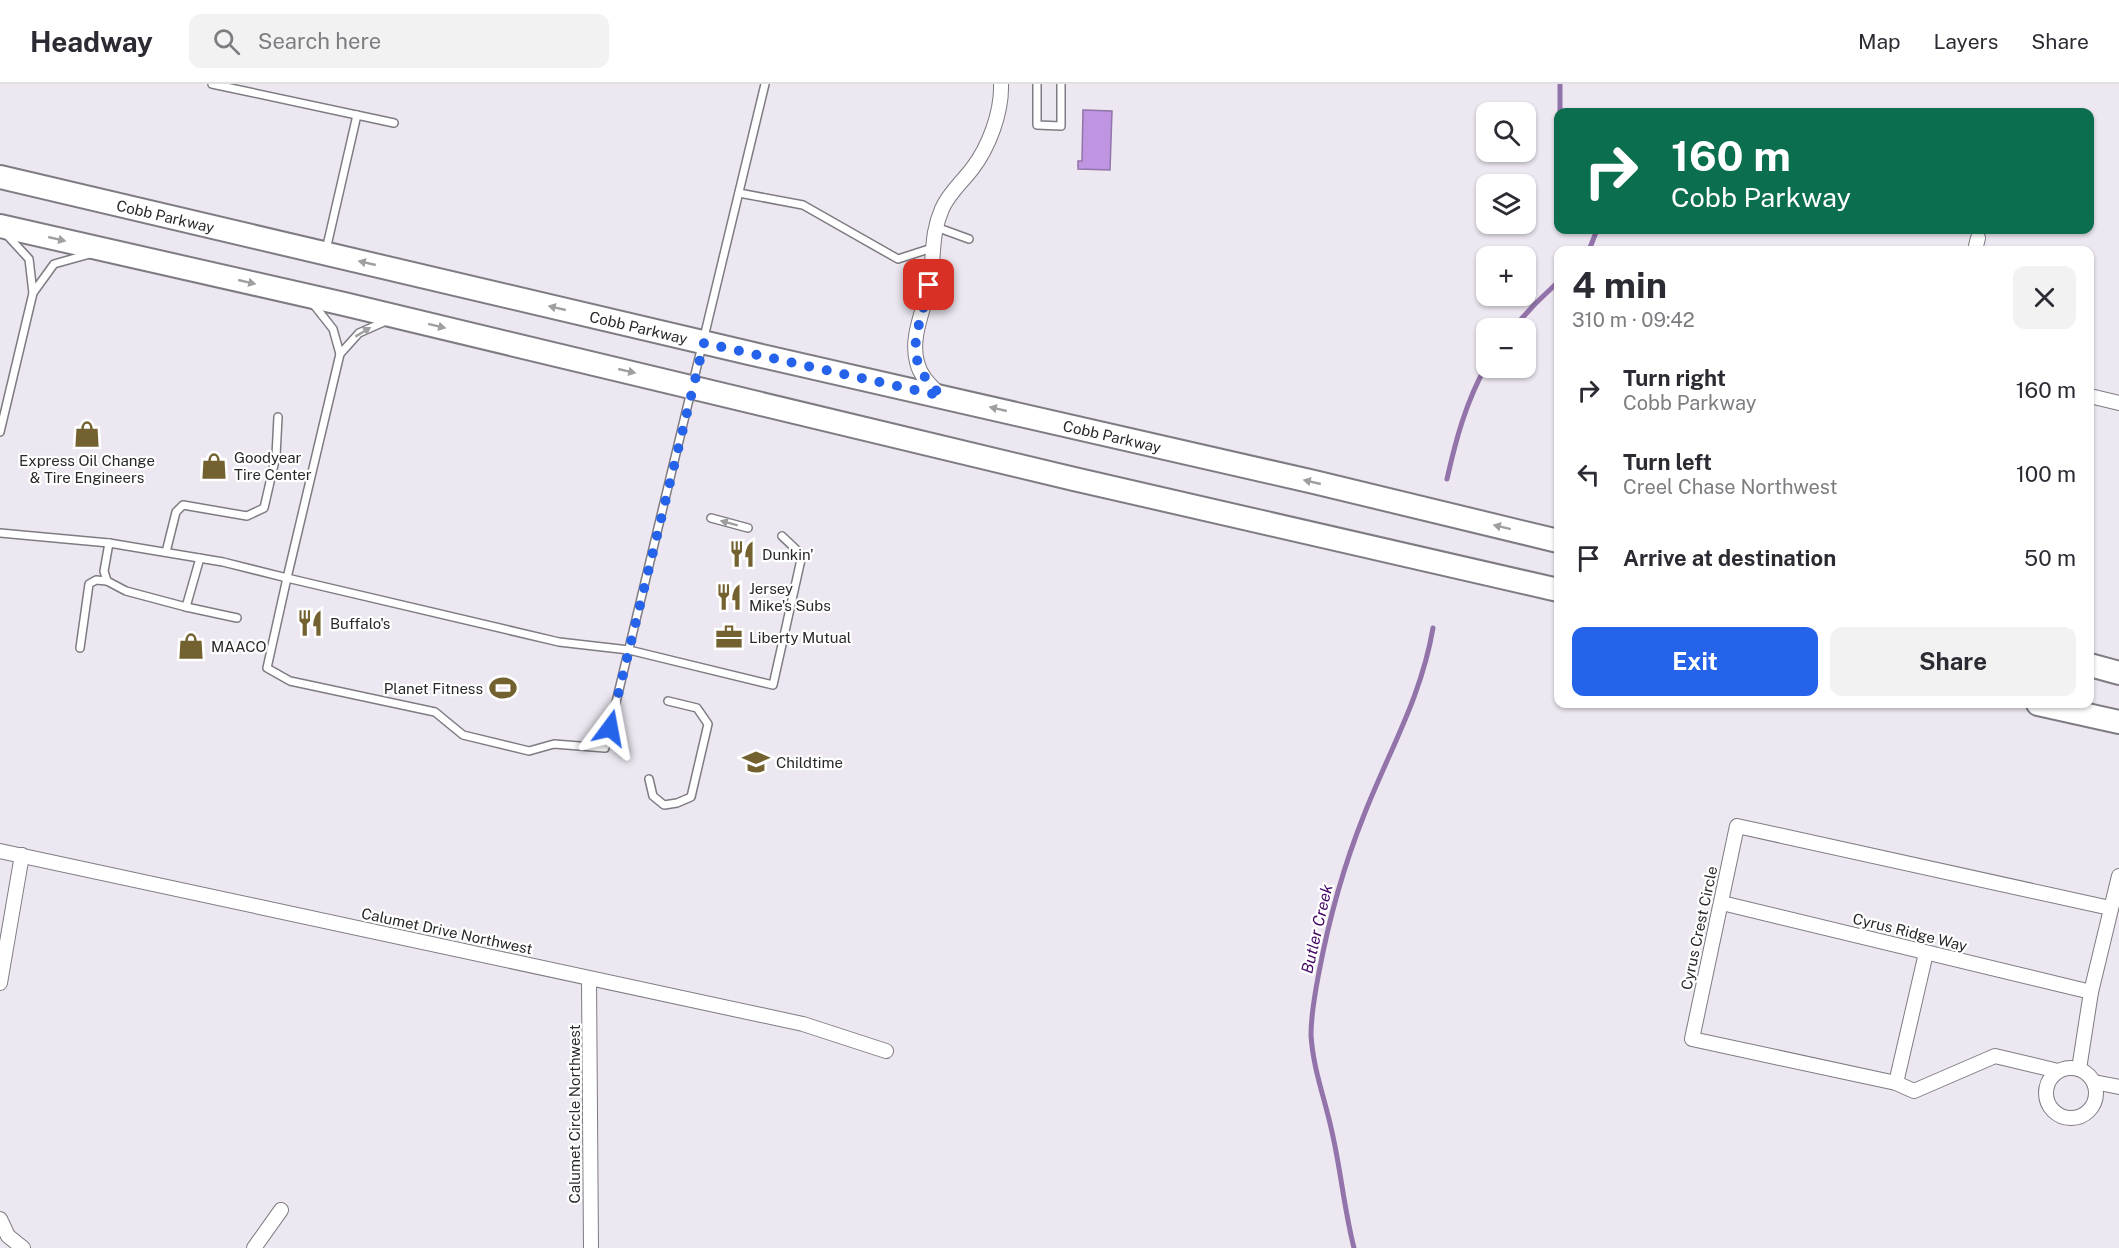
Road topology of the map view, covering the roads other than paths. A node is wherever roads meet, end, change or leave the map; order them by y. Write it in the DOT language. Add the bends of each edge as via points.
graph roads {
  1 [pos="212,84"];
  2 [pos="765,84"];
  3 [pos="1001,84"];
  4 [pos="1037,84"];
  5 [pos="1062,84"];
  6 [pos="357,115"];
  7 [pos="394,123"];
  8 [pos="0,177"];
  9 [pos="739,193"];
  10 [pos="0,226"];
  11 [pos="936,227"];
  12 [pos="969,239"];
  13 [pos="932,248"];
  14 [pos="105,250"];
  15 [pos="325,253"];
  16 [pos="33,293"];
  17 [pos="307,296"];
  18 [pos="396,316"];
  19 [pos="704,343"];
  20 [pos="340,354"];
  21 [pos="693,387"];
  22 [pos="942,396"];
  23 [pos="2094,397"];
  24 [pos="2119,403"];
  25 [pos="278,417"];
  26 [pos="0,432"];
  27 [pos="711,518"];
  28 [pos="748,528"];
  29 [pos="0,533"];
  30 [pos="782,536"];
  31 [pos="1554,540"];
  32 [pos="109,543"];
  33 [pos="166,552"];
  34 [pos="200,558"];
  35 [pos="287,578"];
  36 [pos="107,581"];
  37 [pos="1554,589"];
  38 [pos="186,607"];
  39 [pos="237,618"];
  40 [pos="80,648"];
  41 [pos="629,650"];
  42 [pos="668,701"];
  43 [pos="2056,708"];
  44 [pos="2110,720"];
  45 [pos="2119,732"];
  46 [pos="649,779"];
  47 [pos="0,851"];
  48 [pos="22,855"];
  49 [pos="2119,876"];
  50 [pos="1722,903"];
  51 [pos="2110,908"];
  52 [pos="1926,953"];
  53 [pos="589,979"];
  54 [pos="0,983"];
  55 [pos="2091,992"];
  56 [pos="886,1051"];
  57 [pos="2079,1069"];
  58 [pos="2058,1071"];
  59 [pos="2094,1082"];
  60 [pos="1896,1083"];
  61 [pos="2119,1087"];
  62 [pos="281,1210"];
  63 [pos="0,1219"];
  64 [pos="23,1248"];
  65 [pos="255,1248"];
  66 [pos="591,1248"];
  1 -- 6 [label="lane"];
  2 -- 9 [label="lane"];
  3 -- 11 [label="street" via="1001,97 983,151 943,207"];
  4 -- 5 [label="lane" via="1037,125 1061,126"];
  6 -- 7 [label="lane"];
  6 -- 15 [label="lane"];
  8 -- 15 [label="main road, Cobb Parkway"];
  9 -- 13 [label="lane" via="803,205 898,259"];
  9 -- 19 [label="lane"];
  10 -- 14 [label="main road, one-way"];
  10 -- 16 [label="lane" via="29,259"];
  11 -- 12 [label="lane"];
  11 -- 13 [label="street"];
  13 -- 22 [label="street" via="932,273 916,337 916,355 921,373"];
  14 -- 16 [label="lane" via="54,264"];
  14 -- 17 [label="main road, one-way"];
  19 -- 15 [label="main road, Cobb Parkway, one-way"];
  16 -- 26 [label="lane"];
  17 -- 18 [label="main road"];
  17 -- 20 [label="lane" via="333,329"];
  20 -- 18 [label="lane, one-way" via="359,333"];
  18 -- 21 [label="main road, one-way"];
  19 -- 21 [label="lane"];
  19 -- 22 [label="main road, Cobb Parkway"];
  20 -- 35 [label="lane"];
  21 -- 37 [label="main road"];
  21 -- 41 [label="lane"];
  31 -- 22 [label="main road, Cobb Parkway, one-way"];
  23 -- 24 [label="street"];
  25 -- 33 [label="lane" via="276,456 264,508 248,516 183,505 176,512"];
  28 -- 27 [label="lane, one-way"];
  29 -- 32 [label="lane"];
  30 -- 41 [label="lane" via="802,555 773,685"];
  32 -- 33 [label="lane"];
  32 -- 36 [label="lane" via="104,571"];
  33 -- 34 [label="lane"];
  34 -- 35 [label="lane"];
  34 -- 38 [label="lane"];
  35 -- 41 [label="lane" via="559,642"];
  35 -- 41 [label="lane" via="267,668 290,681 435,712 463,735 529,751 554,744 605,748"];
  36 -- 38 [label="lane" via="126,591"];
  36 -- 40 [label="lane" via="89,584"];
  38 -- 39 [label="lane"];
  42 -- 46 [label="lane" via="697,708 708,724 691,797 664,805 653,796"];
  43 -- 44 [label="main road"];
  44 -- 45 [label="street"];
  47 -- 48 [label="street, Calumet Drive Northwest"];
  48 -- 53 [label="street, Calumet Drive Northwest"];
  48 -- 54 [label="street"];
  49 -- 51 [label="street"];
  50 -- 51 [label="street, Cyrus Crest Circle" via="1737,826"];
  50 -- 52 [label="street, Cyrus Ridge Way"];
  50 -- 60 [label="street, Cyrus Crest Circle" via="1692,1039"];
  51 -- 55 [label="street"];
  52 -- 55 [label="street, Cyrus Ridge Way"];
  52 -- 60 [label="street"];
  53 -- 56 [label="street, Calumet Drive Northwest" via="803,1024"];
  53 -- 66 [label="street, Calumet Circle Northwest"];
  55 -- 57 [label="street"];
  57 -- 58 [label="street, Cyrus Crest Circle"];
  57 -- 59 [label="street"];
  58 -- 59 [label="street" via="2046,1086 2046,1096 2049,1106 2064,1118 2083,1116 2090,1110 2095,1101"];
  58 -- 60 [label="street, Cyrus Crest Circle" via="1995,1056 1914,1091"];
  59 -- 61 [label="street"];
  62 -- 65 [label="street"];
  63 -- 64 [label="street" via="8,1236"];
}
